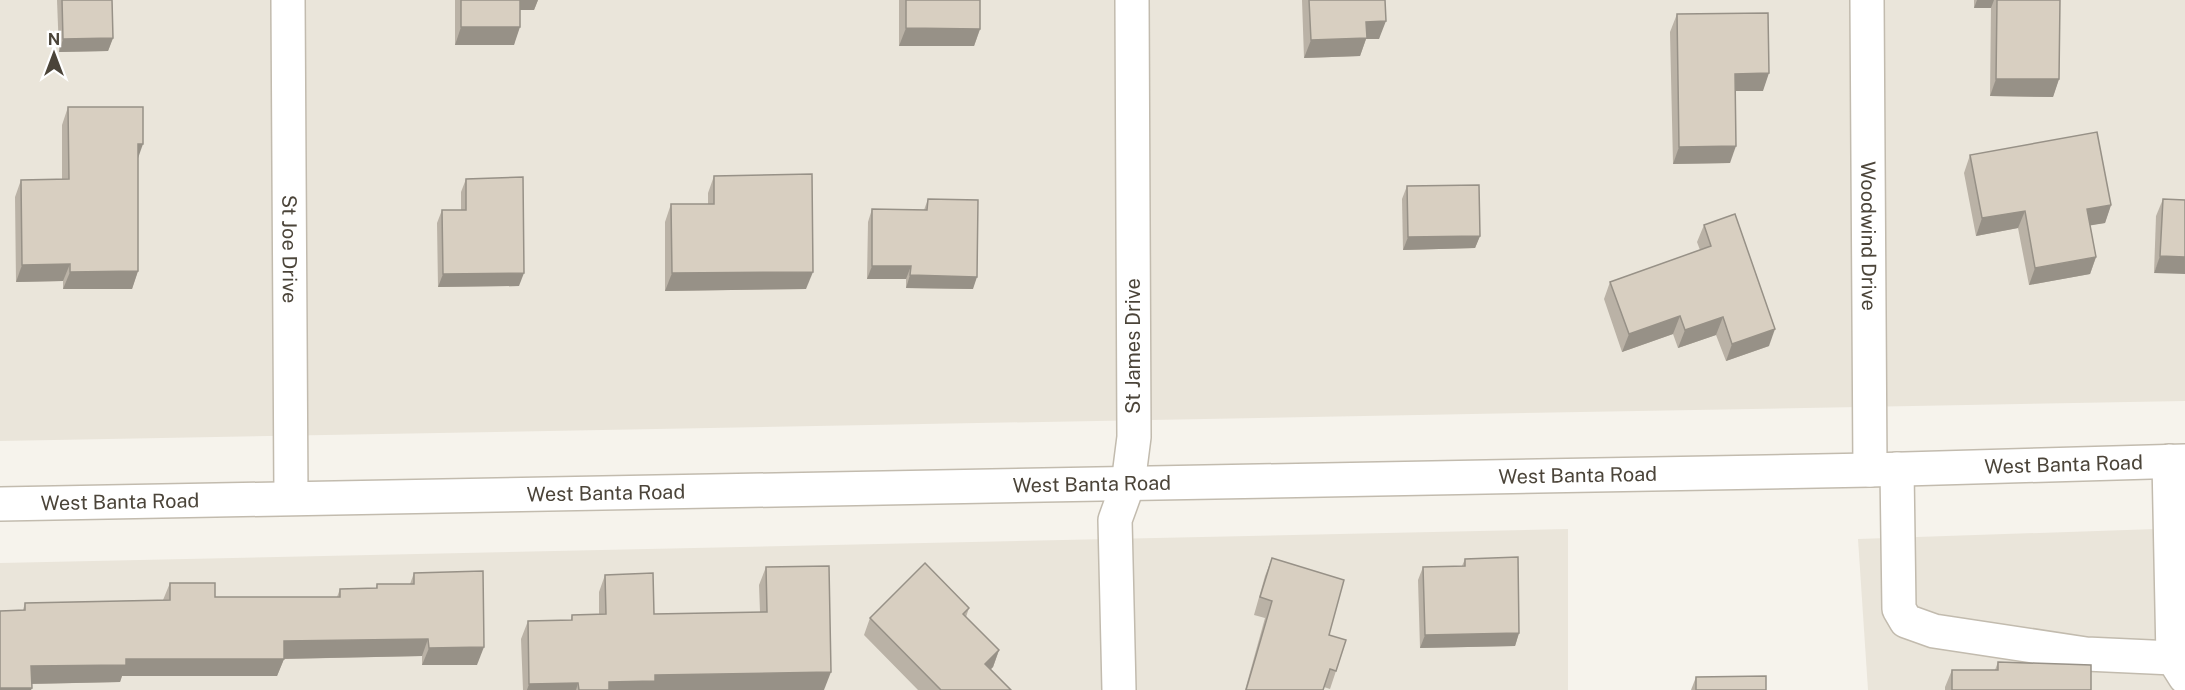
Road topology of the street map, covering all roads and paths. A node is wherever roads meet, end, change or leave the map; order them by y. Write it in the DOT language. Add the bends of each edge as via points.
graph roads {
  1 [pos="288,0"];
  2 [pos="1132,0"];
  3 [pos="1868,0"];
  4 [pos="2177,461"];
  5 [pos="1883,470"];
  6 [pos="1128,484"];
  7 [pos="291,497"];
  8 [pos="0,504"];
  9 [pos="2179,668"];
  10 [pos="1119,690"];
  1 -- 7 [label="street, St Joe Drive"];
  2 -- 6 [label="street, St James Drive" via="1134,437"];
  3 -- 5 [label="street, Woodwind Drive"];
  4 -- 5 [label="street, West Banta Road"];
  4 -- 9 [label="street"];
  5 -- 6 [label="street, West Banta Road"];
  5 -- 9 [label="street, Woodwind Drive" via="1899,609 1906,621 1934,631"];
  6 -- 7 [label="street, West Banta Road"];
  6 -- 10 [label="street, St James Drive" via="1115,520"];
  7 -- 8 [label="street, West Banta Road"];
}
